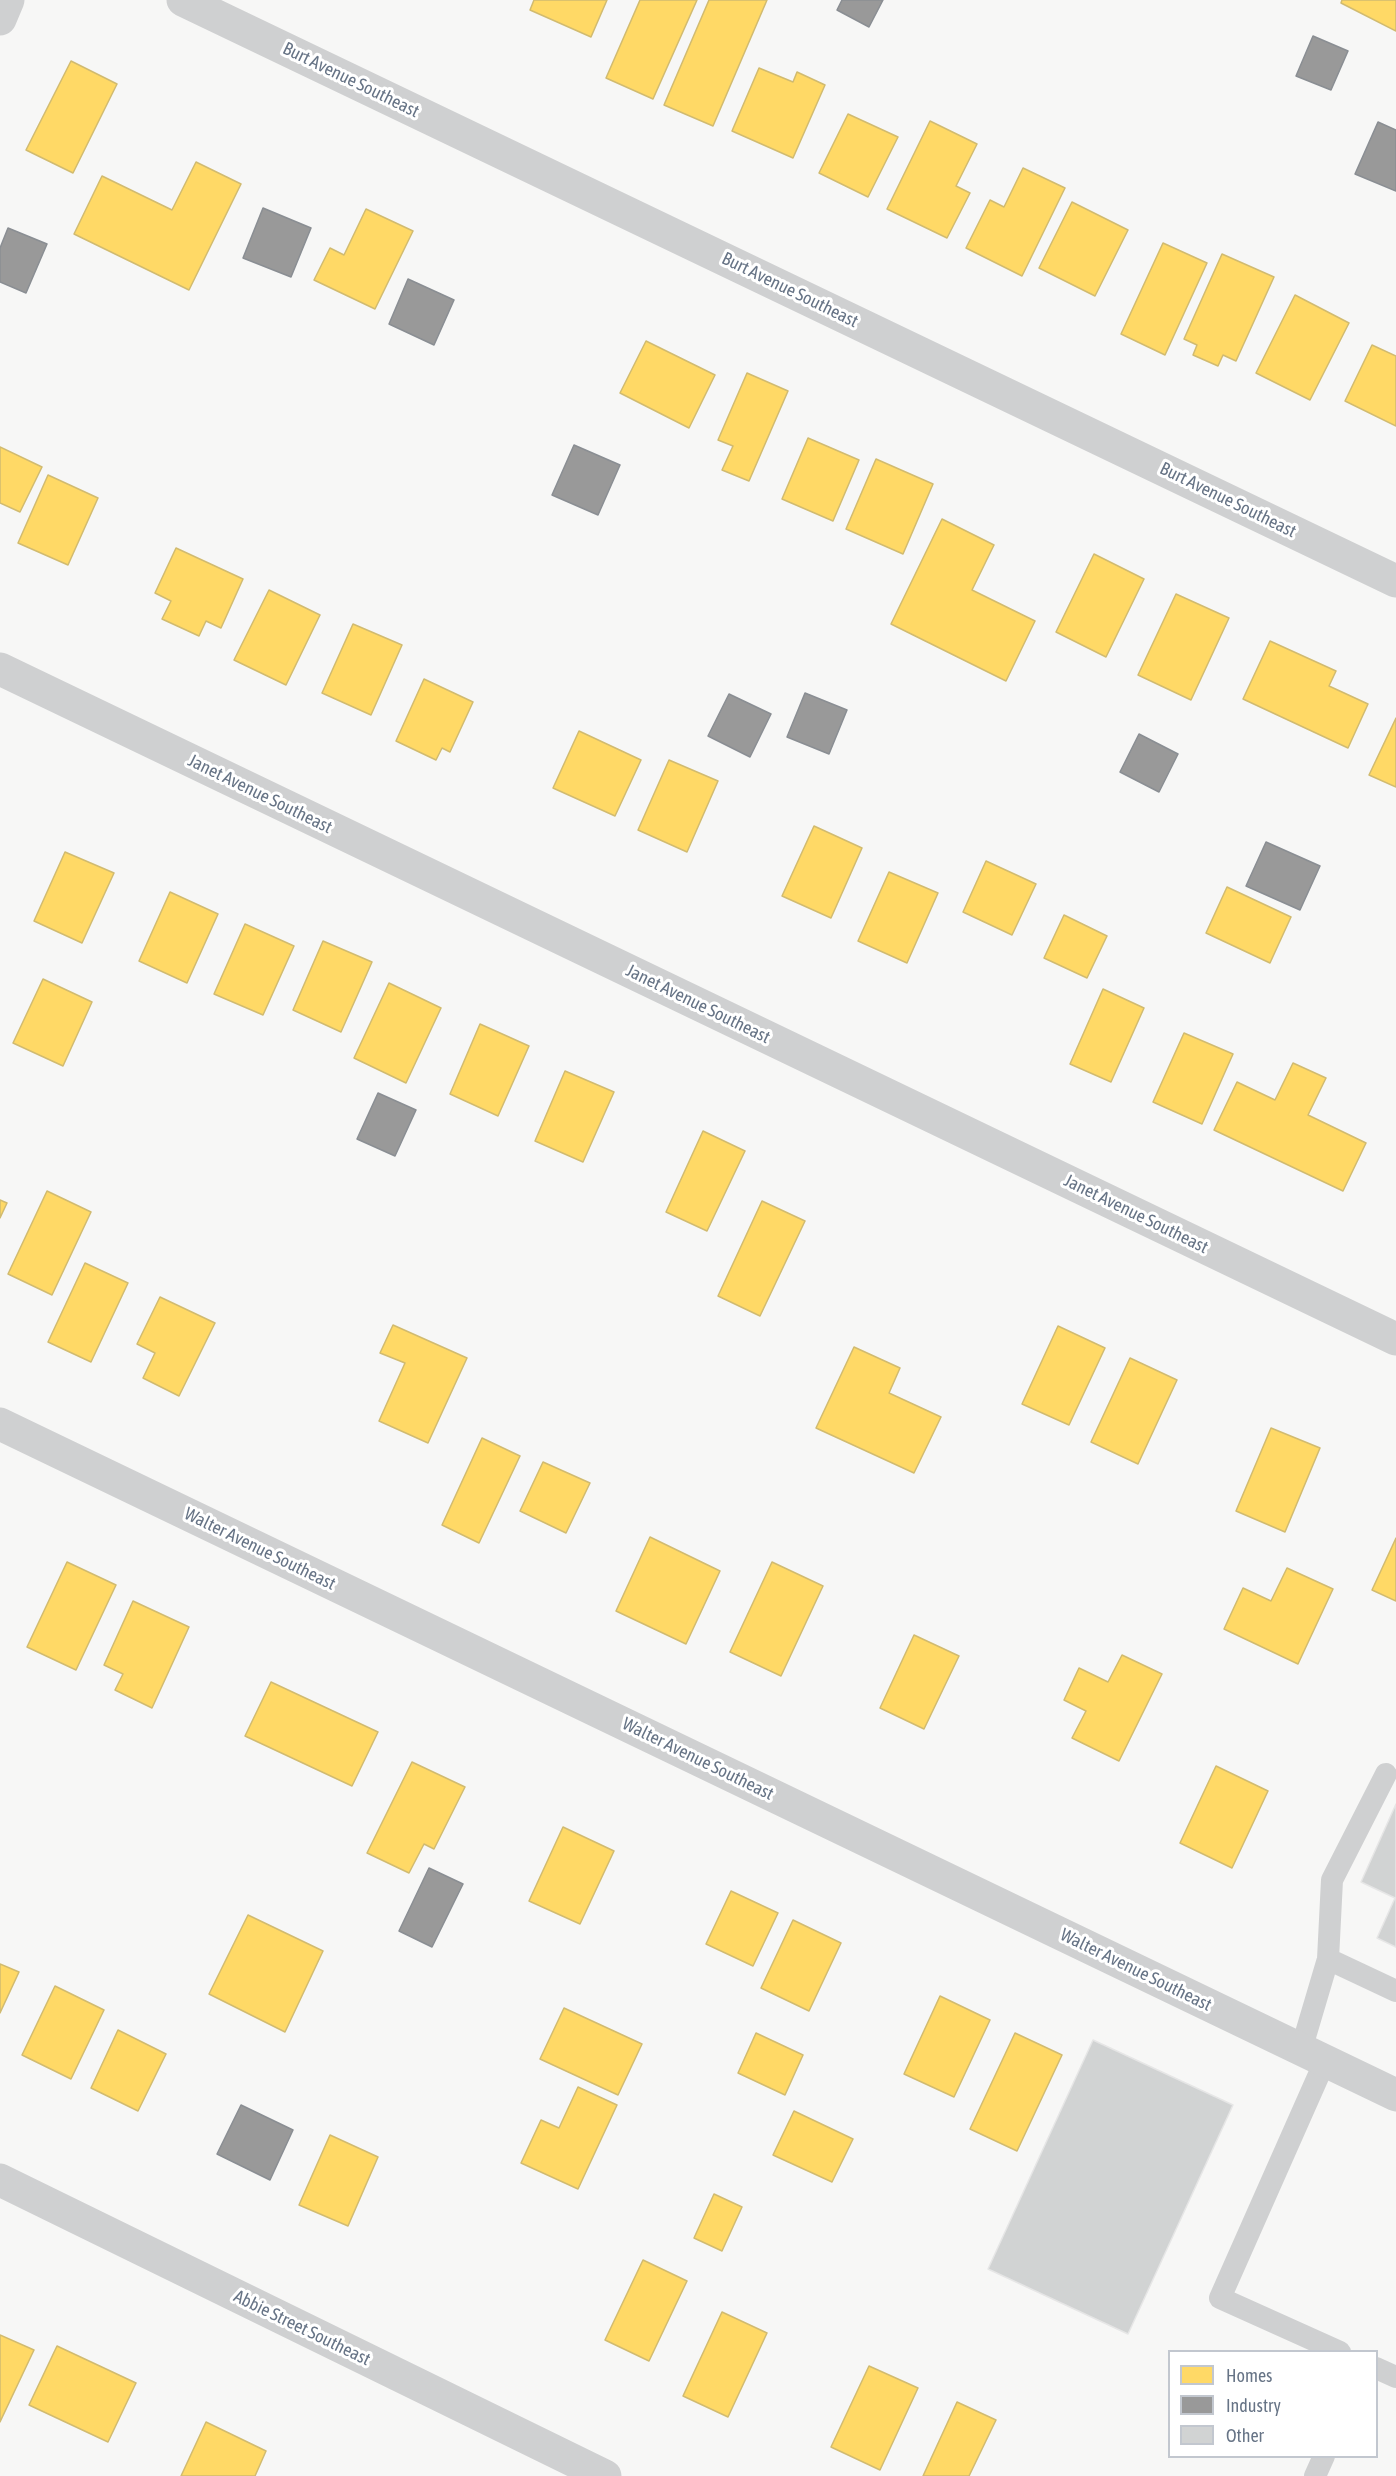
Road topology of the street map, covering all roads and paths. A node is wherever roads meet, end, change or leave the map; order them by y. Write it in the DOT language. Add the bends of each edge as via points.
graph roads {
  1 [pos="8,0"];
  2 [pos="183,0"];
  3 [pos="0,19"];
  4 [pos="1396,581"];
  5 [pos="0,669"];
  6 [pos="1396,1339"];
  7 [pos="0,1424"];
  8 [pos="1386,1774"];
  9 [pos="1328,1959"];
  10 [pos="1396,1991"];
  11 [pos="1313,2055"];
  12 [pos="1396,2095"];
  13 [pos="0,2180"];
  14 [pos="1336,2350"];
  15 [pos="1378,2368"];
  16 [pos="1396,2377"];
  17 [pos="1324,2458"];
  18 [pos="604,2476"];
  19 [pos="1316,2476"];
  1 -- 3 [label="street"];
  2 -- 4 [label="street, Burt Avenue Southeast"];
  5 -- 6 [label="street, Janet Avenue Southeast"];
  7 -- 11 [label="street, Walter Avenue Southeast"];
  8 -- 9 [label="lane" via="1332,1880"];
  9 -- 10 [label="lane"];
  9 -- 11 [label="lane"];
  11 -- 12 [label="street, Walter Avenue Southeast"];
  11 -- 14 [label="lane" via="1220,2298"];
  13 -- 18 [label="street, Abbie Street Southeast"];
  15 -- 16 [label="lane"];
  17 -- 19 [label="lane"];
}
